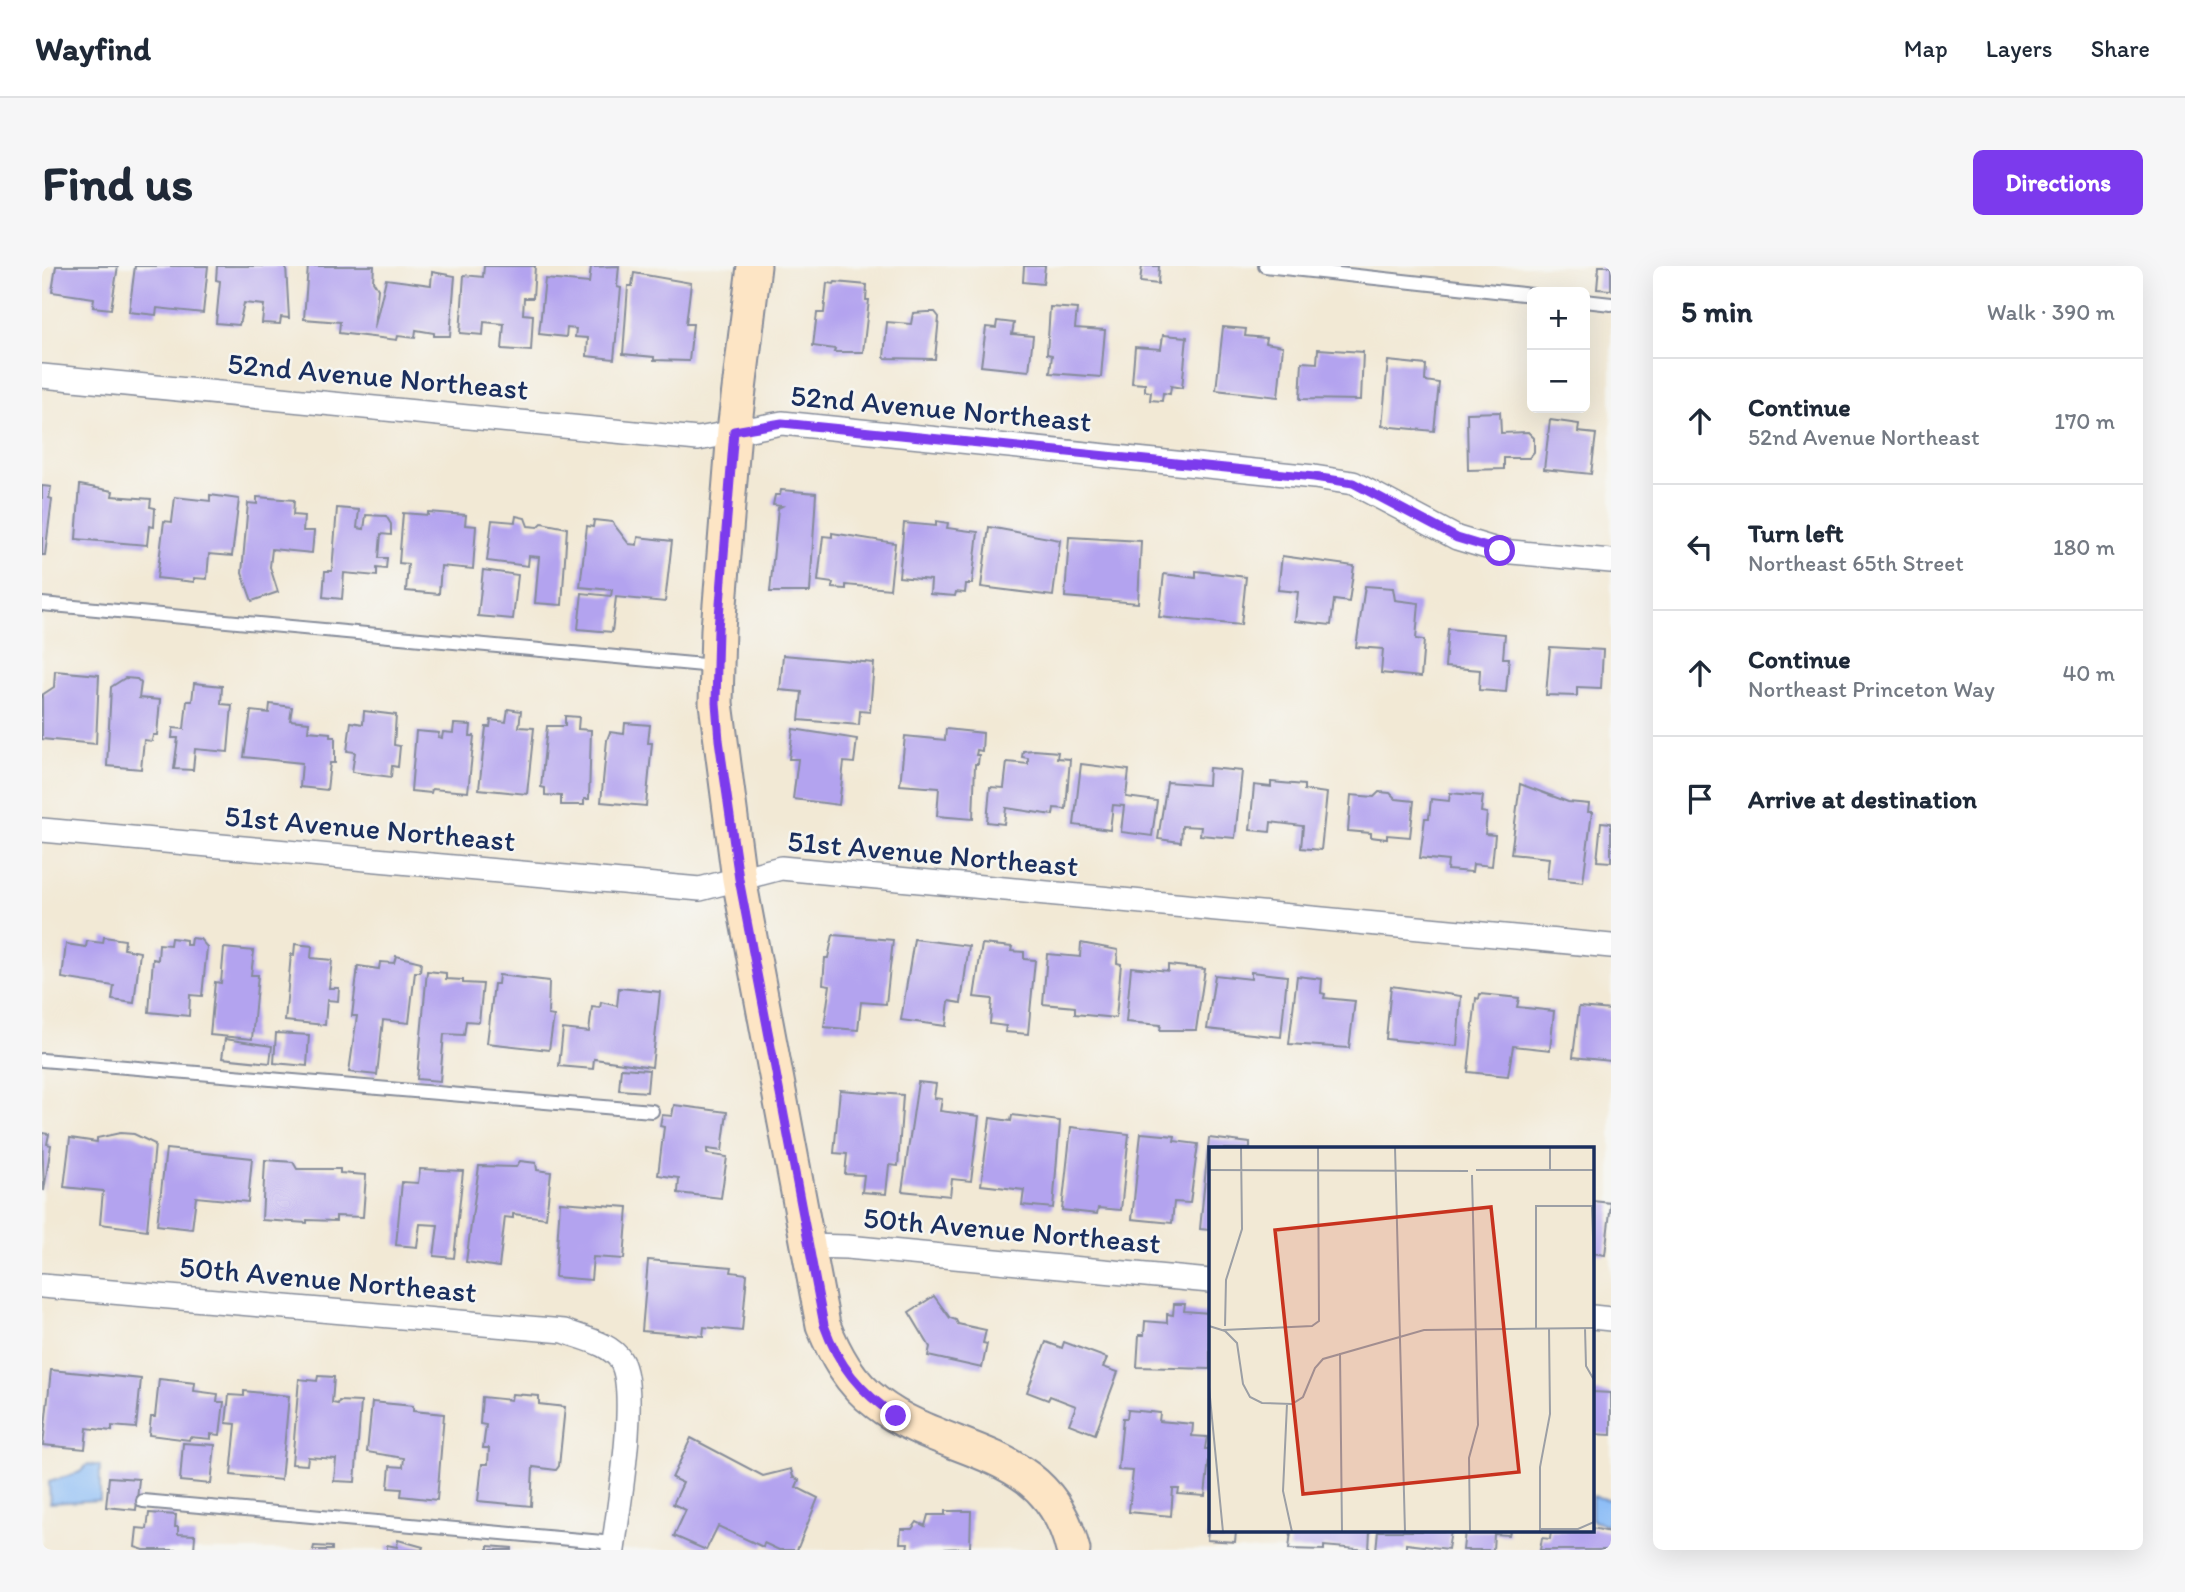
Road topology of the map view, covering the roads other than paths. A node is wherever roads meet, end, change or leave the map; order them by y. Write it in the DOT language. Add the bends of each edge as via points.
graph roads {
  1 [pos="754,266"];
  2 [pos="1265,266"];
  3 [pos="1527,294"];
  4 [pos="1590,302"];
  5 [pos="1611,304"];
  6 [pos="42,376"];
  7 [pos="734,431"];
  8 [pos="1611,561"];
  9 [pos="42,604"];
  10 [pos="716,666"];
  11 [pos="42,831"];
  12 [pos="739,879"];
  13 [pos="1611,946"];
  14 [pos="42,1059"];
  15 [pos="652,1111"];
  16 [pos="807,1246"];
  17 [pos="1209,1281"];
  18 [pos="42,1286"];
  19 [pos="143,1501"];
  20 [pos="614,1546"];
  21 [pos="1073,1550"];
  1 -- 7 [label="main road"];
  2 -- 3 [label="lane"];
  4 -- 5 [label="lane"];
  6 -- 7 [label="street, 52nd Avenue Northeast" via="698,439"];
  7 -- 8 [label="street, 52nd Avenue Northeast" via="782,423 1314,477 1353,483 1457,538 1500,551"];
  7 -- 10 [label="main road"];
  9 -- 10 [label="lane"];
  10 -- 12 [label="main road" via="719,740"];
  11 -- 12 [label="street, 51st Avenue Northeast" via="700,889"];
  12 -- 13 [label="street, 51st Avenue Northeast" via="780,868"];
  12 -- 16 [label="main road"];
  14 -- 15 [label="lane"];
  16 -- 17 [label="street, 50th Avenue Northeast"];
  16 -- 21 [label="main road" via="828,1336 859,1387 896,1416 1018,1469 1057,1509"];
  18 -- 20 [label="street, 50th Avenue Northeast" via="564,1331 606,1347 621,1360 630,1394"];
  19 -- 20 [label="lane"];
}
